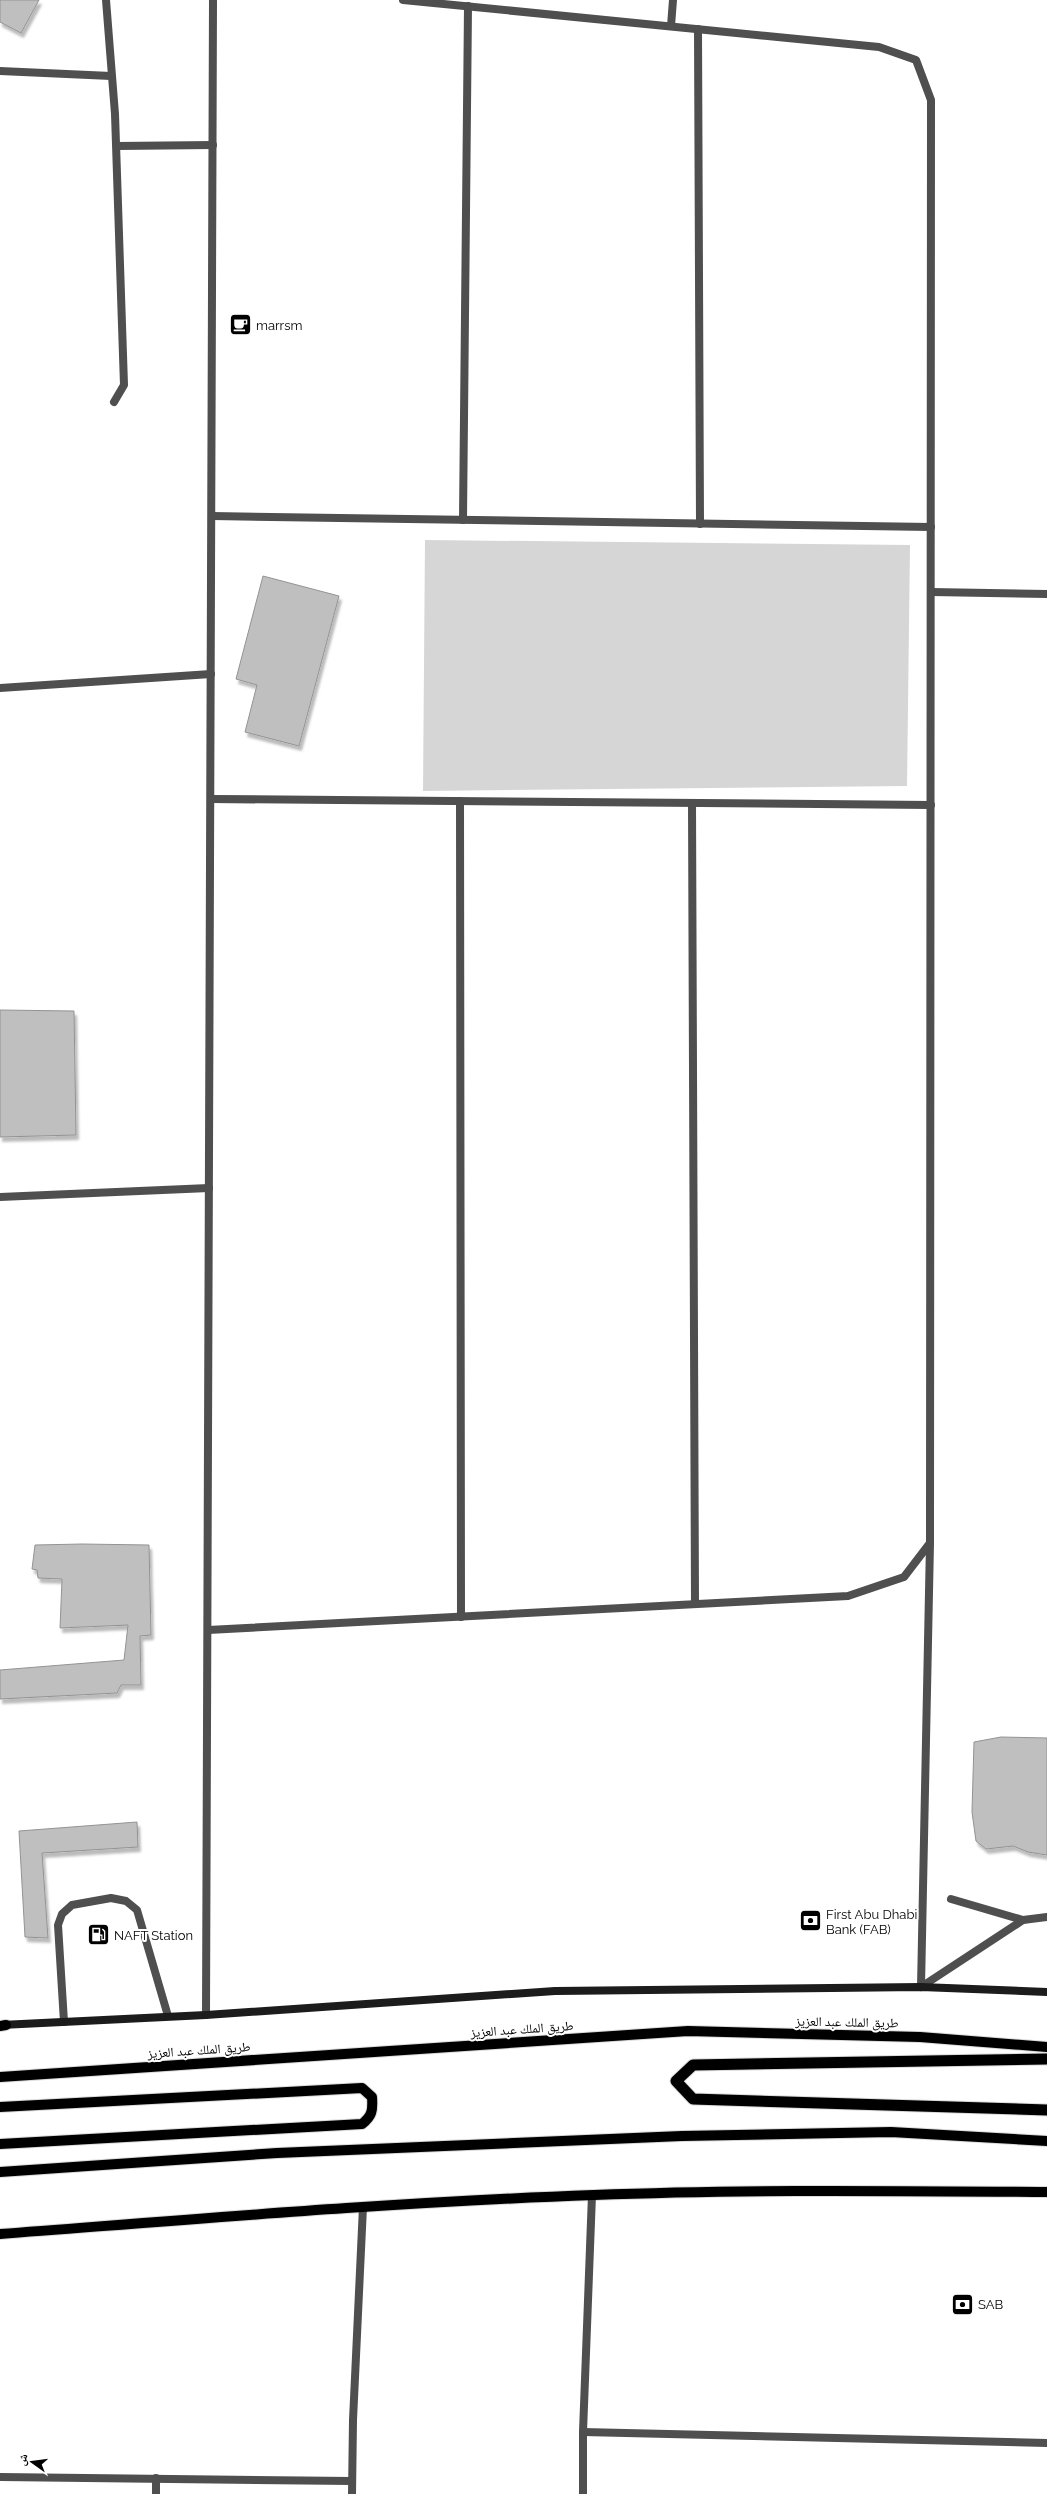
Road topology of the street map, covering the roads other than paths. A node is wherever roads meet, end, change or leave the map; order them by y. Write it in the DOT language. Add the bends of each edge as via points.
graph roads {
  1 [pos="106,0"];
  2 [pos="213,0"];
  3 [pos="403,0"];
  4 [pos="673,0"];
  5 [pos="468,6"];
  6 [pos="671,26"];
  7 [pos="698,29"];
  8 [pos="0,71"];
  9 [pos="111,76"];
  10 [pos="213,145"];
  11 [pos="116,146"];
  12 [pos="114,402"];
  13 [pos="212,516"];
  14 [pos="463,520"];
  15 [pos="700,524"];
  16 [pos="931,527"];
  17 [pos="931,592"];
  18 [pos="1047,594"];
  19 [pos="211,674"];
  20 [pos="0,688"];
  21 [pos="211,799"];
  22 [pos="460,801"];
  23 [pos="692,803"];
  24 [pos="931,805"];
  25 [pos="210,1188"];
  26 [pos="0,1197"];
  27 [pos="930,1543"];
  28 [pos="695,1604"];
  29 [pos="461,1617"];
  30 [pos="208,1630"];
  31 [pos="951,1898"];
  32 [pos="1047,1917"];
  33 [pos="1023,1920"];
  34 [pos="921,1987"];
  35 [pos="1047,1992"];
  36 [pos="168,2016"];
  37 [pos="206,2016"];
  38 [pos="64,2022"];
  39 [pos="2,2025"];
  40 [pos="1047,2047"];
  41 [pos="1047,2059"];
  42 [pos="0,2077"];
  43 [pos="0,2107"];
  44 [pos="1047,2110"];
  45 [pos="1047,2141"];
  46 [pos="0,2144"];
  47 [pos="0,2172"];
  48 [pos="1047,2192"];
  49 [pos="592,2195"];
  50 [pos="363,2207"];
  51 [pos="0,2234"];
  52 [pos="583,2432"];
  53 [pos="1047,2443"];
  54 [pos="0,2477"];
  55 [pos="156,2478"];
  56 [pos="352,2480"];
  57 [pos="156,2494"];
  58 [pos="352,2494"];
  59 [pos="583,2494"];
  1 -- 9 [label="street"];
  2 -- 10 [label="street"];
  3 -- 5 [label="street"];
  4 -- 6 [label="street"];
  5 -- 6 [label="street"];
  5 -- 14 [label="street"];
  6 -- 7 [label="street"];
  7 -- 15 [label="street"];
  7 -- 16 [label="street" via="879,47 916,60 931,100"];
  8 -- 9 [label="street"];
  9 -- 11 [label="street"];
  10 -- 11 [label="street"];
  10 -- 13 [label="street"];
  11 -- 12 [label="street" via="124,385"];
  13 -- 14 [label="street"];
  13 -- 19 [label="street"];
  14 -- 15 [label="street"];
  15 -- 16 [label="street"];
  16 -- 17 [label="street"];
  17 -- 18 [label="street"];
  17 -- 24 [label="street"];
  19 -- 20 [label="street"];
  19 -- 21 [label="street"];
  21 -- 22 [label="street"];
  21 -- 25 [label="street"];
  22 -- 23 [label="street"];
  22 -- 29 [label="street"];
  23 -- 24 [label="street"];
  23 -- 28 [label="street"];
  24 -- 27 [label="street"];
  25 -- 26 [label="street"];
  25 -- 30 [label="street"];
  27 -- 28 [label="street" via="904,1577 848,1596"];
  27 -- 34 [label="street"];
  28 -- 29 [label="street"];
  29 -- 30 [label="street"];
  30 -- 37 [label="street"];
  31 -- 33 [label="street"];
  32 -- 33 [label="street"];
  33 -- 34 [label="street"];
  34 -- 35 [label="main road"];
  34 -- 37 [label="main road" via="555,1991"];
  36 -- 37 [label="main road"];
  36 -- 38 [label="main road"];
  36 -- 38 [label="street" via="137,1910 126,1901 111,1898 72,1905 62,1914 58,1925"];
  38 -- 39 [label="main road"];
  40 -- 42 [label="main road, طريق الملك عبد العزيز" via="920,2037 688,2031"];
  41 -- 44 [label="highway" via="693,2065 676,2081 693,2099"];
  43 -- 46 [label="main road" via="362,2088 372,2097 373,2110 371,2117 362,2124"];
  45 -- 47 [label="main road" via="891,2132 682,2136 277,2153"];
  48 -- 49 [label="main road" via="720,2191"];
  49 -- 50 [label="main road"];
  49 -- 52 [label="street"];
  50 -- 51 [label="main road"];
  50 -- 56 [label="street"];
  52 -- 53 [label="street"];
  52 -- 59 [label="street"];
  54 -- 55 [label="street"];
  55 -- 56 [label="street"];
  55 -- 57 [label="street"];
  56 -- 58 [label="street"];
}
